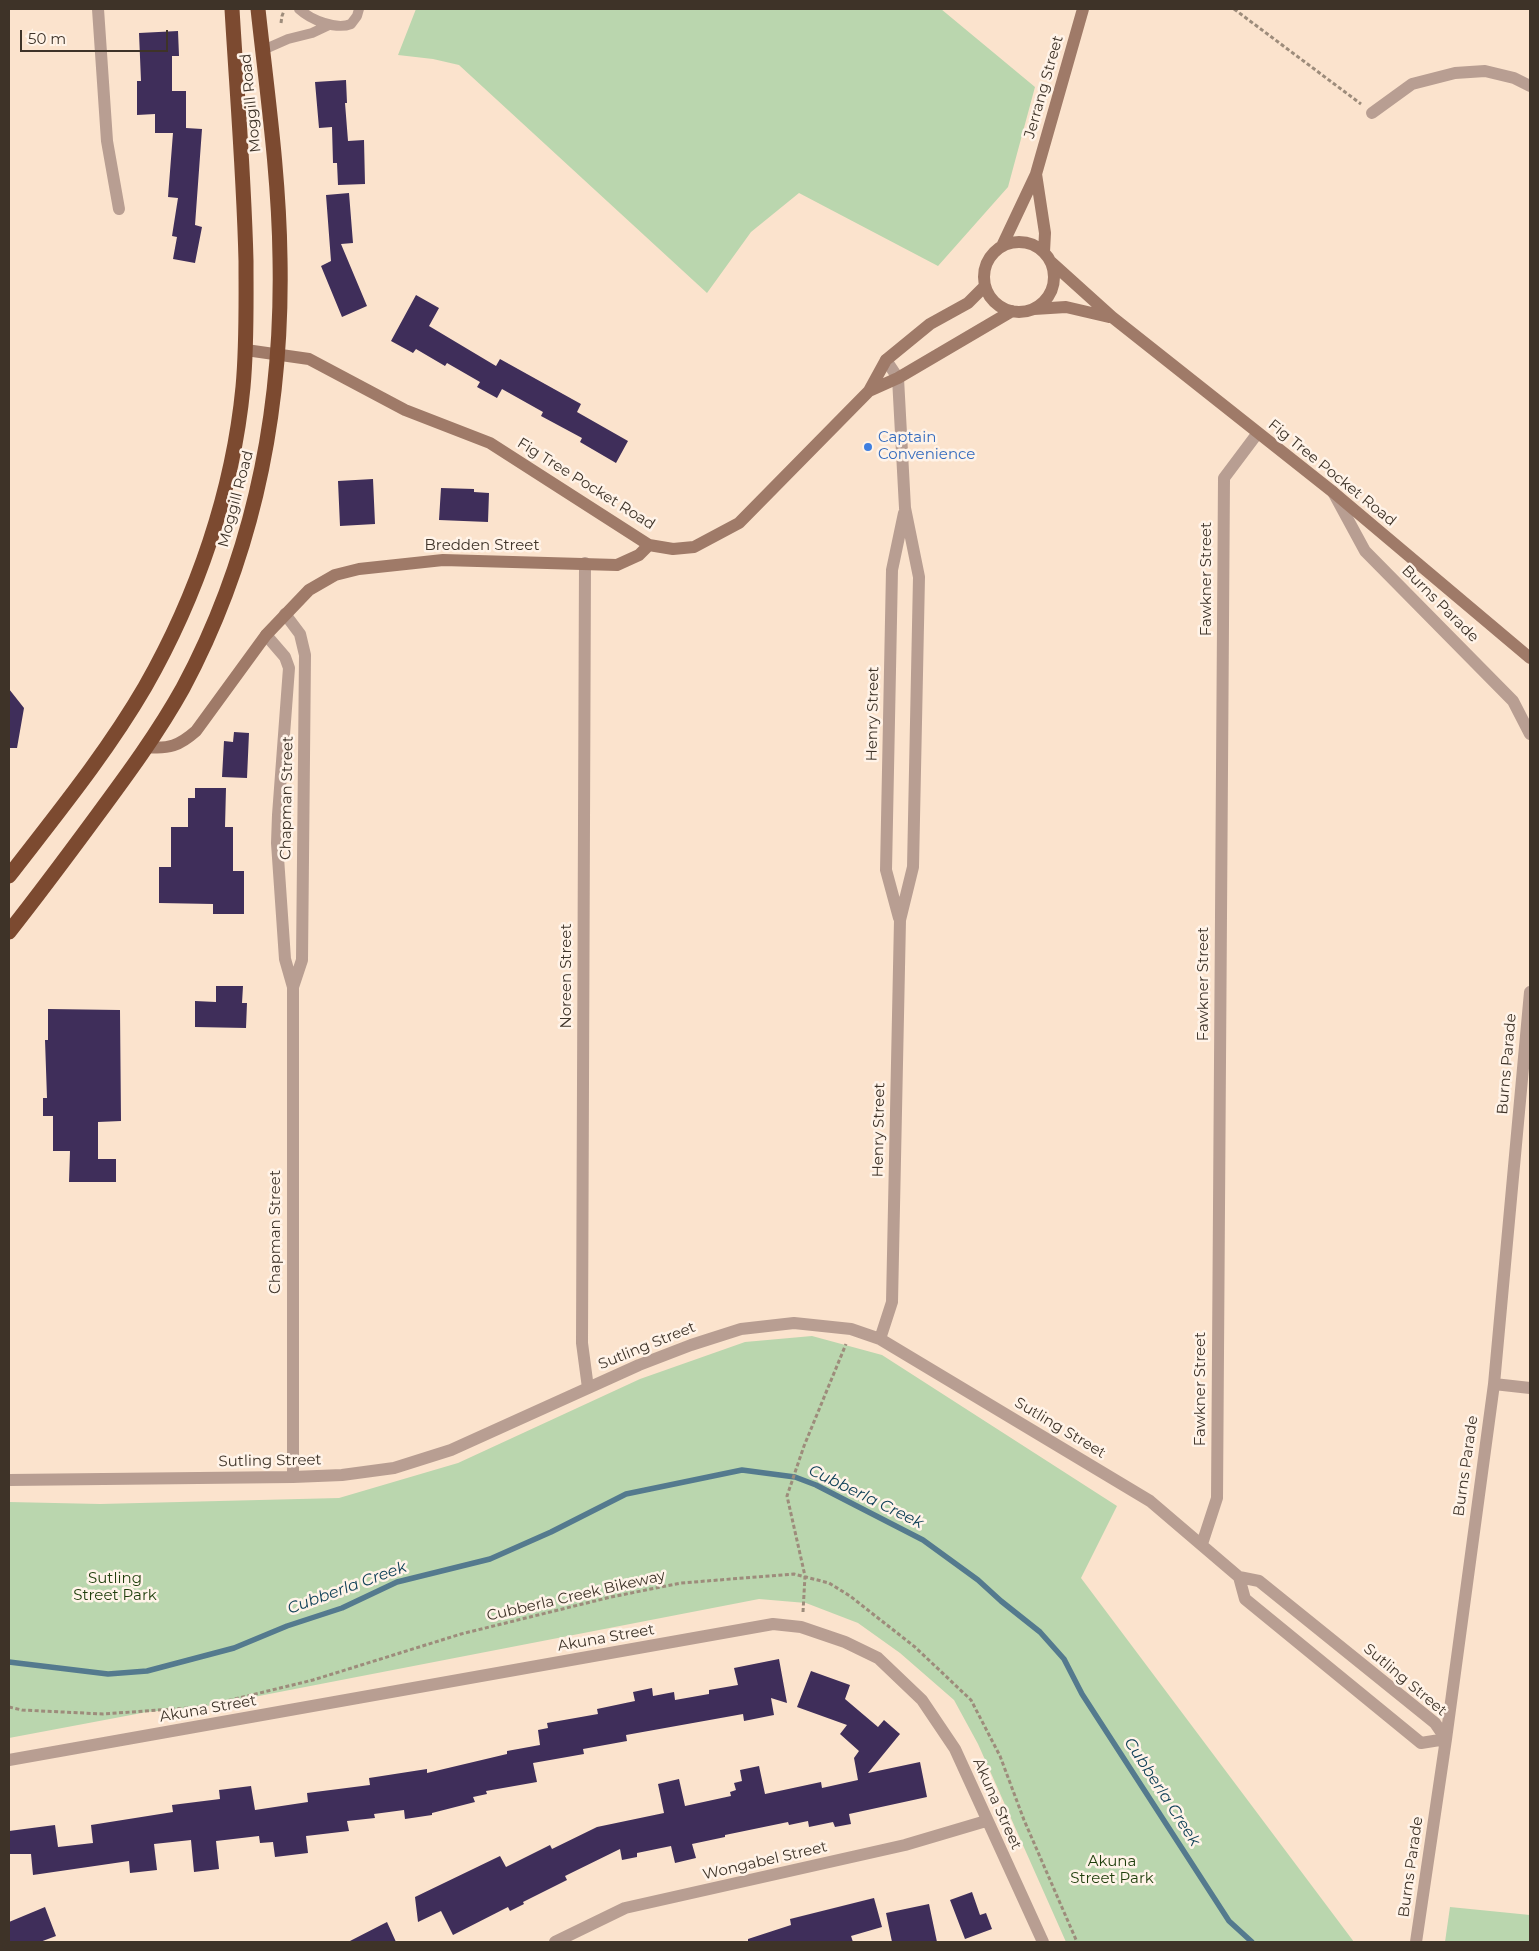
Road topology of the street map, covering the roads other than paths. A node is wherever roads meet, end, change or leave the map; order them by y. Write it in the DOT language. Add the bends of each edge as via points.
graph roads {
  1 [pos="98,9"];
  2 [pos="232,9"];
  3 [pos="258,9"];
  4 [pos="299,9"];
  5 [pos="360,9"];
  6 [pos="1083,9"];
  7 [pos="330,26"];
  8 [pos="263,50"];
  9 [pos="1530,86"];
  10 [pos="1372,113"];
  11 [pos="1036,174"];
  12 [pos="119,209"];
  13 [pos="1002,246"];
  14 [pos="1048,257"];
  15 [pos="986,286"];
  16 [pos="1034,309"];
  17 [pos="1012,312"];
  18 [pos="1112,317"];
  19 [pos="246,350"];
  20 [pos="279,354"];
  21 [pos="886,360"];
  22 [pos="898,378"];
  23 [pos="869,391"];
  24 [pos="1257,434"];
  25 [pos="1333,492"];
  26 [pos="905,508"];
  27 [pos="649,545"];
  28 [pos="585,563"];
  29 [pos="285,614"];
  30 [pos="266,635"];
  31 [pos="1530,658"];
  32 [pos="1530,734"];
  33 [pos="147,747"];
  34 [pos="9,876"];
  35 [pos="900,920"];
  36 [pos="10,929"];
  37 [pos="293,987"];
  38 [pos="1530,992"];
  39 [pos="880,1339"];
  40 [pos="1494,1384"];
  41 [pos="588,1388"];
  42 [pos="1530,1388"];
  43 [pos="293,1477"];
  44 [pos="9,1480"];
  45 [pos="1202,1544"];
  46 [pos="1239,1577"];
  47 [pos="1446,1739"];
  48 [pos="9,1760"];
  49 [pos="986,1821"];
  50 [pos="556,1942"];
  51 [pos="1043,1942"];
  52 [pos="1416,1942"];
  1 -- 12 [label="street" via="107,141"];
  2 -- 19 [label="highway, Moggill Road" via="244,200"];
  3 -- 8 [label="highway, Moggill Road"];
  4 -- 7 [label="lane"];
  5 -- 7 [label="lane" via="351,24"];
  6 -- 11 [label="main road, Jerrang Street"];
  7 -- 8 [label="lane"];
  8 -- 20 [label="highway, Moggill Road" via="278,210"];
  9 -- 10 [label="street" via="1514,78 1485,71 1455,73 1412,84"];
  11 -- 13 [label="main road, Jerrang Street"];
  11 -- 14 [label="main road, Jerrang Street"];
  13 -- 14 [label="main road" via="1024,242 1035,245"];
  13 -- 15 [label="main road" via="987,263 984,274"];
  14 -- 16 [label="main road" via="1054,273 1053,284 1050,294"];
  14 -- 18 [label="main road, Fig Tree Pocket Road"];
  15 -- 17 [label="main road" via="995,302"];
  15 -- 21 [label="main road, Fig Tree Pocket Road" via="968,303 930,324"];
  16 -- 17 [label="main road"];
  16 -- 18 [label="main road, Fig Tree Pocket Road" via="1066,307"];
  17 -- 22 [label="main road, Fig Tree Pocket Road"];
  18 -- 24 [label="main road, Fig Tree Pocket Road"];
  19 -- 20 [label="main road, Fig Tree Pocket Road"];
  19 -- 34 [label="highway, Moggill Road" via="238,426 219,509 175,629 145,687 93,767"];
  20 -- 27 [label="main road, Fig Tree Pocket Road" via="315,361 405,410 490,443"];
  20 -- 33 [label="highway, Moggill Road" via="265,461 234,570 197,660"];
  21 -- 22 [label="street"];
  21 -- 23 [label="main road, Fig Tree Pocket Road"];
  22 -- 23 [label="main road, Fig Tree Pocket Road"];
  22 -- 26 [label="street, Henry Street"];
  23 -- 27 [label="main road, Fig Tree Pocket Road" via="739,523 694,547"];
  24 -- 25 [label="main road, Fig Tree Pocket Road"];
  24 -- 45 [label="street, Fawkner Street" via="1224,478 1216,1498"];
  25 -- 31 [label="main road, Fig Tree Pocket Road"];
  25 -- 32 [label="street, Burns Parade" via="1365,551 1513,701"];
  26 -- 35 [label="street, Henry Street" via="919,577 913,867"];
  26 -- 35 [label="street, Henry Street" via="892,570 886,870"];
  27 -- 28 [label="main road, Bredden Street" via="639,555 616,565"];
  28 -- 29 [label="main road, Bredden Street" via="443,560 359,568 335,575 309,590"];
  28 -- 41 [label="street, Noreen Street" via="582,1344"];
  29 -- 30 [label="main road, Bredden Street"];
  29 -- 37 [label="street, Chapman Street" via="300,634 305,655 302,960"];
  30 -- 33 [label="main road, Bredden Street" via="196,731 175,746"];
  30 -- 37 [label="street, Chapman Street" via="285,657 289,668 278,843 285,959"];
  33 -- 36 [label="highway, Moggill Road"];
  35 -- 39 [label="street, Henry Street" via="892,1302"];
  37 -- 43 [label="street, Chapman Street"];
  38 -- 40 [label="street, Burns Parade"];
  39 -- 41 [label="street, Sutling Street" via="851,1329 794,1324 741,1329 691,1344"];
  39 -- 45 [label="street, Sutling Street" via="1150,1501"];
  40 -- 42 [label="street"];
  40 -- 47 [label="street, Burns Parade"];
  41 -- 43 [label="street, Sutling Street" via="451,1450 394,1468"];
  43 -- 44 [label="street, Sutling Street"];
  45 -- 46 [label="street, Sutling Street"];
  46 -- 47 [label="street, Sutling Street" via="1259,1581 1435,1724"];
  46 -- 47 [label="street, Sutling Street" via="1245,1599 1421,1743"];
  47 -- 52 [label="street, Burns Parade"];
  48 -- 49 [label="street, Akuna Street" via="773,1624 801,1627 845,1642 878,1658 922,1700 955,1749"];
  49 -- 50 [label="street, Wongabel Street" via="905,1845 625,1908"];
  49 -- 51 [label="street, Akuna Street"];
}
